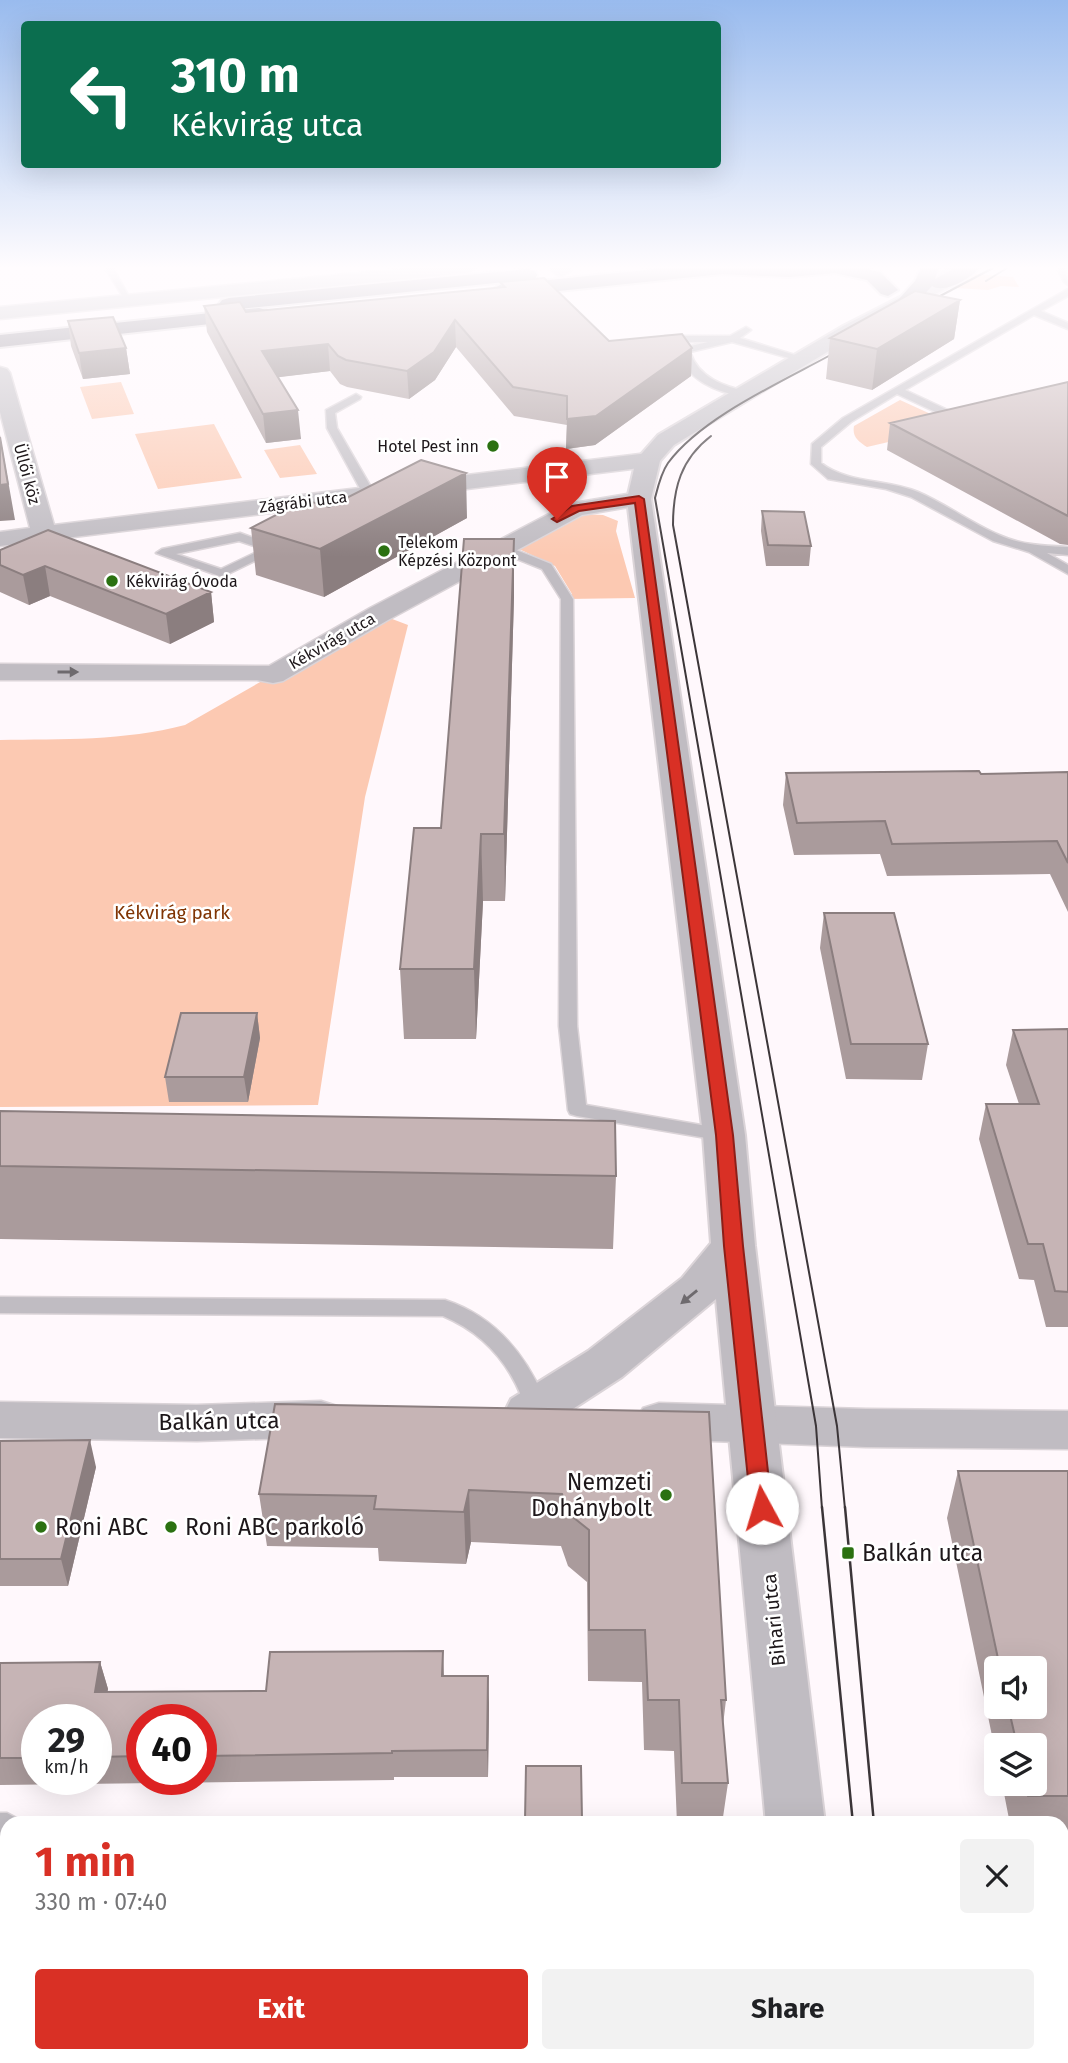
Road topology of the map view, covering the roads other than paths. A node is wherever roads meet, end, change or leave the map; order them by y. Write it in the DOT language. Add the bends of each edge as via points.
graph roads {
  1 [pos="692,364"];
  2 [pos="794,364"];
  3 [pos="942,364"];
  4 [pos="0,373"];
  5 [pos="897,390"];
  6 [pos="745,394"];
  7 [pos="356,397"];
  8 [pos="977,419"];
  9 [pos="648,460"];
  10 [pos="369,494"];
  11 [pos="639,499"];
  12 [pos="44,534"];
  13 [pos="0,539"];
  14 [pos="286,544"];
  15 [pos="501,548"];
  16 [pos="1029,548"];
  17 [pos="273,549"];
  18 [pos="1068,551"];
  19 [pos="1068,569"];
  20 [pos="0,672"];
  21 [pos="724,1135"];
  22 [pos="733,1246"];
  23 [pos="0,1305"];
  24 [pos="508,1414"];
  25 [pos="362,1418"];
  26 [pos="0,1420"];
  27 [pos="752,1425"];
  28 [pos="1068,1430"];
  29 [pos="795,1816"];
  1 -- 6 [label="lane" via="713,386"];
  2 -- 6 [label="street"];
  3 -- 5 [label="lane"];
  4 -- 12 [label="street, Üllői köz"];
  5 -- 8 [label="lane" via="964,422"];
  5 -- 16 [label="lane" via="847,420 816,446 816,464 832,477 915,495 997,539"];
  6 -- 9 [label="street" via="666,440"];
  7 -- 10 [label="lane" via="330,412 332,428"];
  9 -- 10 [label="street, Zágrábi utca"];
  9 -- 11 [label="street"];
  10 -- 12 [label="street, Zágrábi utca" via="294,509"];
  11 -- 15 [label="street, Kékvirág utca" via="576,509"];
  11 -- 21 [label="street, Bihari utca"];
  12 -- 13 [label="street, Zágrábi utca"];
  14 -- 17 [label="lane"];
  20 -- 15 [label="street, Kékvirág utca, one-way" via="257,672 273,676"];
  15 -- 21 [label="lane" via="547,567 567,599 568,1026 577,1110"];
  16 -- 18 [label="lane"];
  16 -- 19 [label="lane"];
  17 -- 17 [label="lane" via="222,573 162,554 240,537"];
  21 -- 22 [label="street, Bihari utca"];
  22 -- 24 [label="street, one-way" via="698,1290 605,1364"];
  22 -- 27 [label="street, Bihari utca"];
  23 -- 24 [label="lane" via="445,1308 493,1335 519,1365 533,1398"];
  24 -- 27 [label="street"];
  25 -- 26 [label="street, Balkán utca" via="197,1423"];
  27 -- 28 [label="street"];
  27 -- 29 [label="street, Bihari utca"];
}
